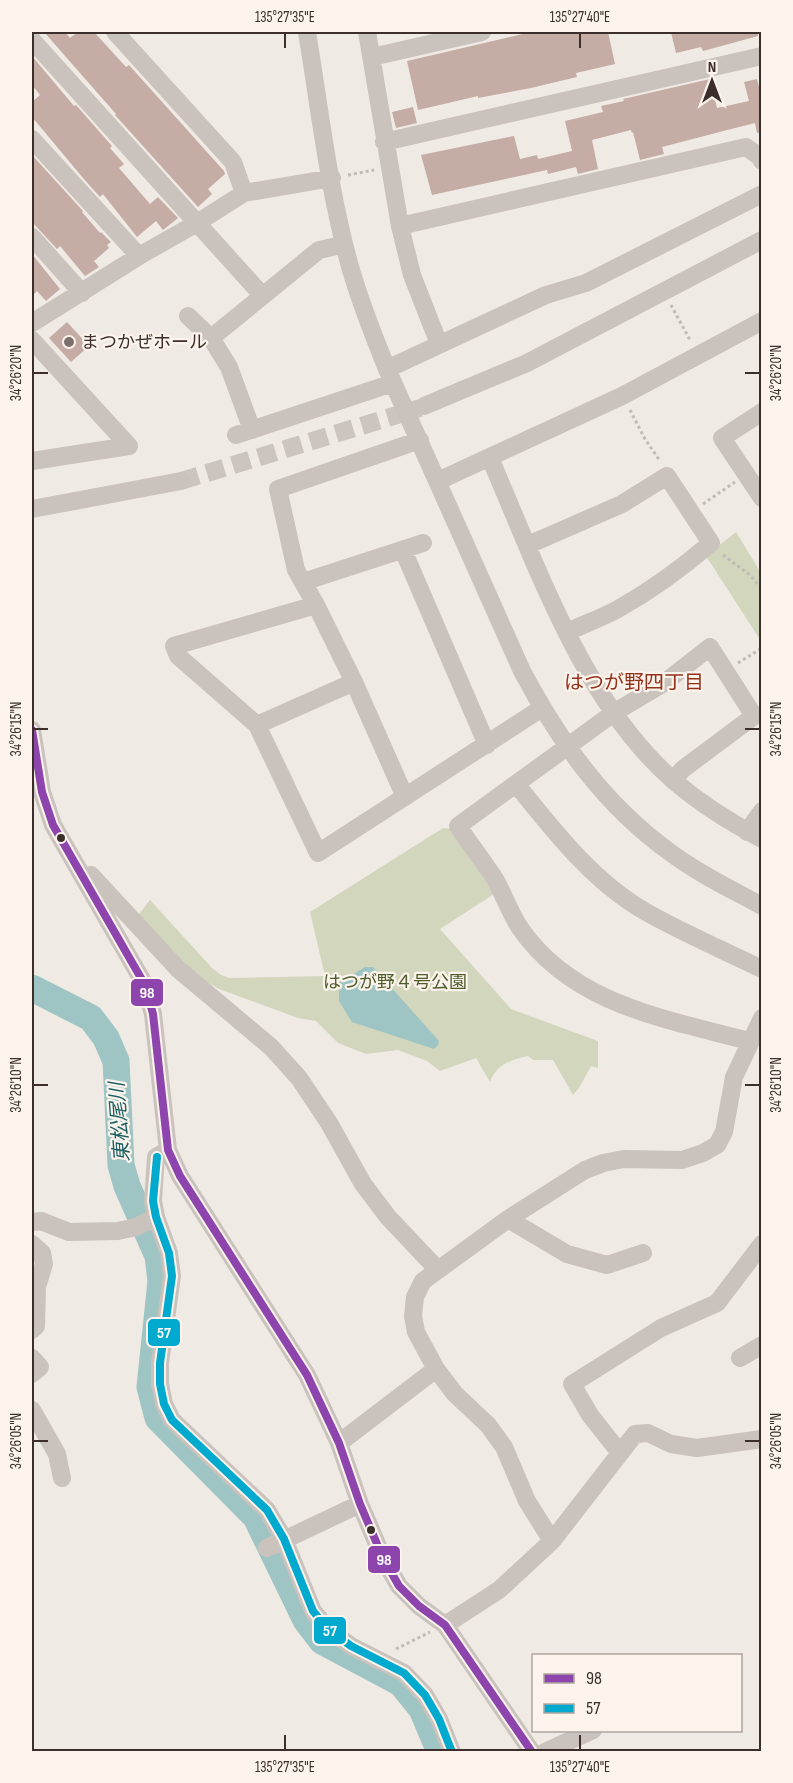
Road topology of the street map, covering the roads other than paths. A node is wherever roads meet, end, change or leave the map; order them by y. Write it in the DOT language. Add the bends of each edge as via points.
graph roads {
  1 [pos="115,32"];
  2 [pos="307,32"];
  3 [pos="367,32"];
  4 [pos="482,32"];
  5 [pos="32,40"];
  6 [pos="762,56"];
  7 [pos="372,57"];
  8 [pos="32,140"];
  9 [pos="384,142"];
  10 [pos="762,161"];
  11 [pos="338,177"];
  12 [pos="244,193"];
  13 [pos="762,194"];
  14 [pos="197,224"];
  15 [pos="400,225"];
  16 [pos="32,237"];
  17 [pos="762,240"];
  18 [pos="333,247"];
  19 [pos="138,256"];
  20 [pos="82,293"];
  21 [pos="262,295"];
  22 [pos="188,316"];
  23 [pos="762,321"];
  24 [pos="32,323"];
  25 [pos="211,338"];
  26 [pos="32,340"];
  27 [pos="440,344"];
  28 [pos="390,376"];
  29 [pos="424,406"];
  30 [pos="762,412"];
  31 [pos="420,440"];
  32 [pos="490,458"];
  33 [pos="32,461"];
  34 [pos="181,481"];
  35 [pos="438,481"];
  36 [pos="762,498"];
  37 [pos="32,509"];
  38 [pos="423,543"];
  39 [pos="528,545"];
  40 [pos="403,549"];
  41 [pos="303,582"];
  42 [pos="316,605"];
  43 [pos="567,632"];
  44 [pos="354,681"];
  45 [pos="542,708"];
  46 [pos="615,712"];
  47 [pos="257,725"];
  48 [pos="32,730"];
  49 [pos="487,745"];
  50 [pos="567,748"];
  51 [pos="673,780"];
  52 [pos="516,784"];
  53 [pos="405,797"];
  54 [pos="762,811"];
  55 [pos="40,814"];
  56 [pos="754,836"];
  57 [pos="71,854"];
  58 [pos="762,906"];
  59 [pos="762,969"];
  60 [pos="762,1018"];
  61 [pos="749,1041"];
  62 [pos="168,1150"];
  63 [pos="156,1217"];
  64 [pos="508,1219"];
  65 [pos="32,1222"];
  66 [pos="32,1244"];
  67 [pos="762,1244"];
  68 [pos="643,1253"];
  69 [pos="438,1270"];
  70 [pos="32,1330"];
  71 [pos="762,1345"];
  72 [pos="32,1358"];
  73 [pos="740,1358"];
  74 [pos="436,1369"];
  75 [pos="32,1374"];
  76 [pos="32,1410"];
  77 [pos="762,1439"];
  78 [pos="339,1443"];
  79 [pos="620,1453"];
  80 [pos="62,1478"];
  81 [pos="360,1504"];
  82 [pos="552,1541"];
  83 [pos="276,1543"];
  84 [pos="445,1625"];
  85 [pos="591,1732"];
  86 [pos="452,1752"];
  87 [pos="531,1752"];
  88 [pos="545,1752"];
  1 -- 12 [label="street" via="233,162"];
  2 -- 11 [label="street"];
  3 -- 7 [label="street"];
  4 -- 7 [label="street"];
  5 -- 14 [label="street"];
  6 -- 9 [label="street"];
  7 -- 9 [label="street"];
  8 -- 19 [label="street"];
  9 -- 15 [label="street"];
  10 -- 15 [label="street" via="746,147"];
  11 -- 12 [label="street"];
  11 -- 28 [label="street" via="351,271"];
  12 -- 14 [label="street"];
  13 -- 27 [label="street" via="586,283 546,295"];
  14 -- 19 [label="street"];
  14 -- 21 [label="street"];
  15 -- 27 [label="street" via="412,275"];
  16 -- 20 [label="street"];
  17 -- 29 [label="street" via="527,363"];
  18 -- 21 [label="street" via="319,250"];
  19 -- 20 [label="street"];
  20 -- 24 [label="street"];
  21 -- 25 [label="street"];
  22 -- 25 [label="street"];
  23 -- 32 [label="street" via="622,396"];
  25 -- 28 [label="street" via="229,367 244,433 302,405"];
  26 -- 33 [label="street" via="129,446"];
  27 -- 28 [label="street"];
  28 -- 31 [label="street"];
  30 -- 36 [label="street" via="722,438"];
  31 -- 35 [label="street"];
  31 -- 41 [label="street" via="278,489 296,570"];
  32 -- 35 [label="street"];
  32 -- 39 [label="street"];
  34 -- 37 [label="street"];
  35 -- 45 [label="street"];
  38 -- 40 [label="street"];
  39 -- 43 [label="street"];
  39 -- 43 [label="street" via="622,504 667,476 711,543 643,595"];
  40 -- 41 [label="street"];
  40 -- 49 [label="street"];
  41 -- 42 [label="street"];
  42 -- 44 [label="street"];
  42 -- 47 [label="street" via="174,646 178,656"];
  43 -- 46 [label="street"];
  44 -- 47 [label="street"];
  44 -- 53 [label="street"];
  45 -- 49 [label="street"];
  45 -- 50 [label="street"];
  46 -- 50 [label="street"];
  46 -- 51 [label="street"];
  46 -- 51 [label="street" via="710,647 754,716"];
  47 -- 53 [label="street" via="313,857"];
  48 -- 55 [label="street" via="42,792"];
  49 -- 53 [label="street"];
  50 -- 52 [label="street"];
  50 -- 58 [label="street" via="632,823 671,854"];
  51 -- 56 [label="street"];
  52 -- 59 [label="street" via="563,843 623,897"];
  52 -- 61 [label="street" via="458,826 495,880 519,927 535,946 552,964 611,1002"];
  54 -- 56 [label="street"];
  55 -- 57 [label="street" via="53,825"];
  57 -- 62 [label="street" via="145,985 153,1014"];
  57 -- 69 [label="street" via="178,969 271,1047 299,1077 363,1184"];
  60 -- 61 [label="street"];
  61 -- 64 [label="street" via="734,1077 724,1132 717,1145 682,1160 624,1159 603,1163 585,1170"];
  62 -- 63 [label="street" via="156,1158"];
  62 -- 78 [label="street" via="180,1176 307,1375"];
  63 -- 65 [label="street" via="118,1231 69,1232 41,1221"];
  63 -- 83 [label="street" via="169,1253 172,1276 160,1363 164,1404 172,1420 267,1510"];
  64 -- 68 [label="street" via="567,1254 607,1265"];
  64 -- 69 [label="street"];
  66 -- 70 [label="street" via="42,1253 44,1264 37,1287 36,1326"];
  67 -- 79 [label="street" via="717,1303 661,1328 572,1384"];
  69 -- 74 [label="street" via="423,1281 415,1297 413,1316"];
  71 -- 73 [label="street"];
  72 -- 75 [label="street" via="40,1367"];
  74 -- 78 [label="street"];
  74 -- 82 [label="street" via="504,1447 527,1501"];
  76 -- 80 [label="street" via="57,1454"];
  77 -- 79 [label="street" via="698,1448 671,1444 648,1433 635,1434"];
  78 -- 81 [label="street"];
  79 -- 82 [label="street"];
  81 -- 83 [label="street"];
  81 -- 84 [label="street" via="399,1586"];
  82 -- 84 [label="street" via="499,1590"];
  83 -- 86 [label="street" via="327,1629 404,1673 440,1719"];
  84 -- 87 [label="street"];
  85 -- 88 [label="street"];
}
